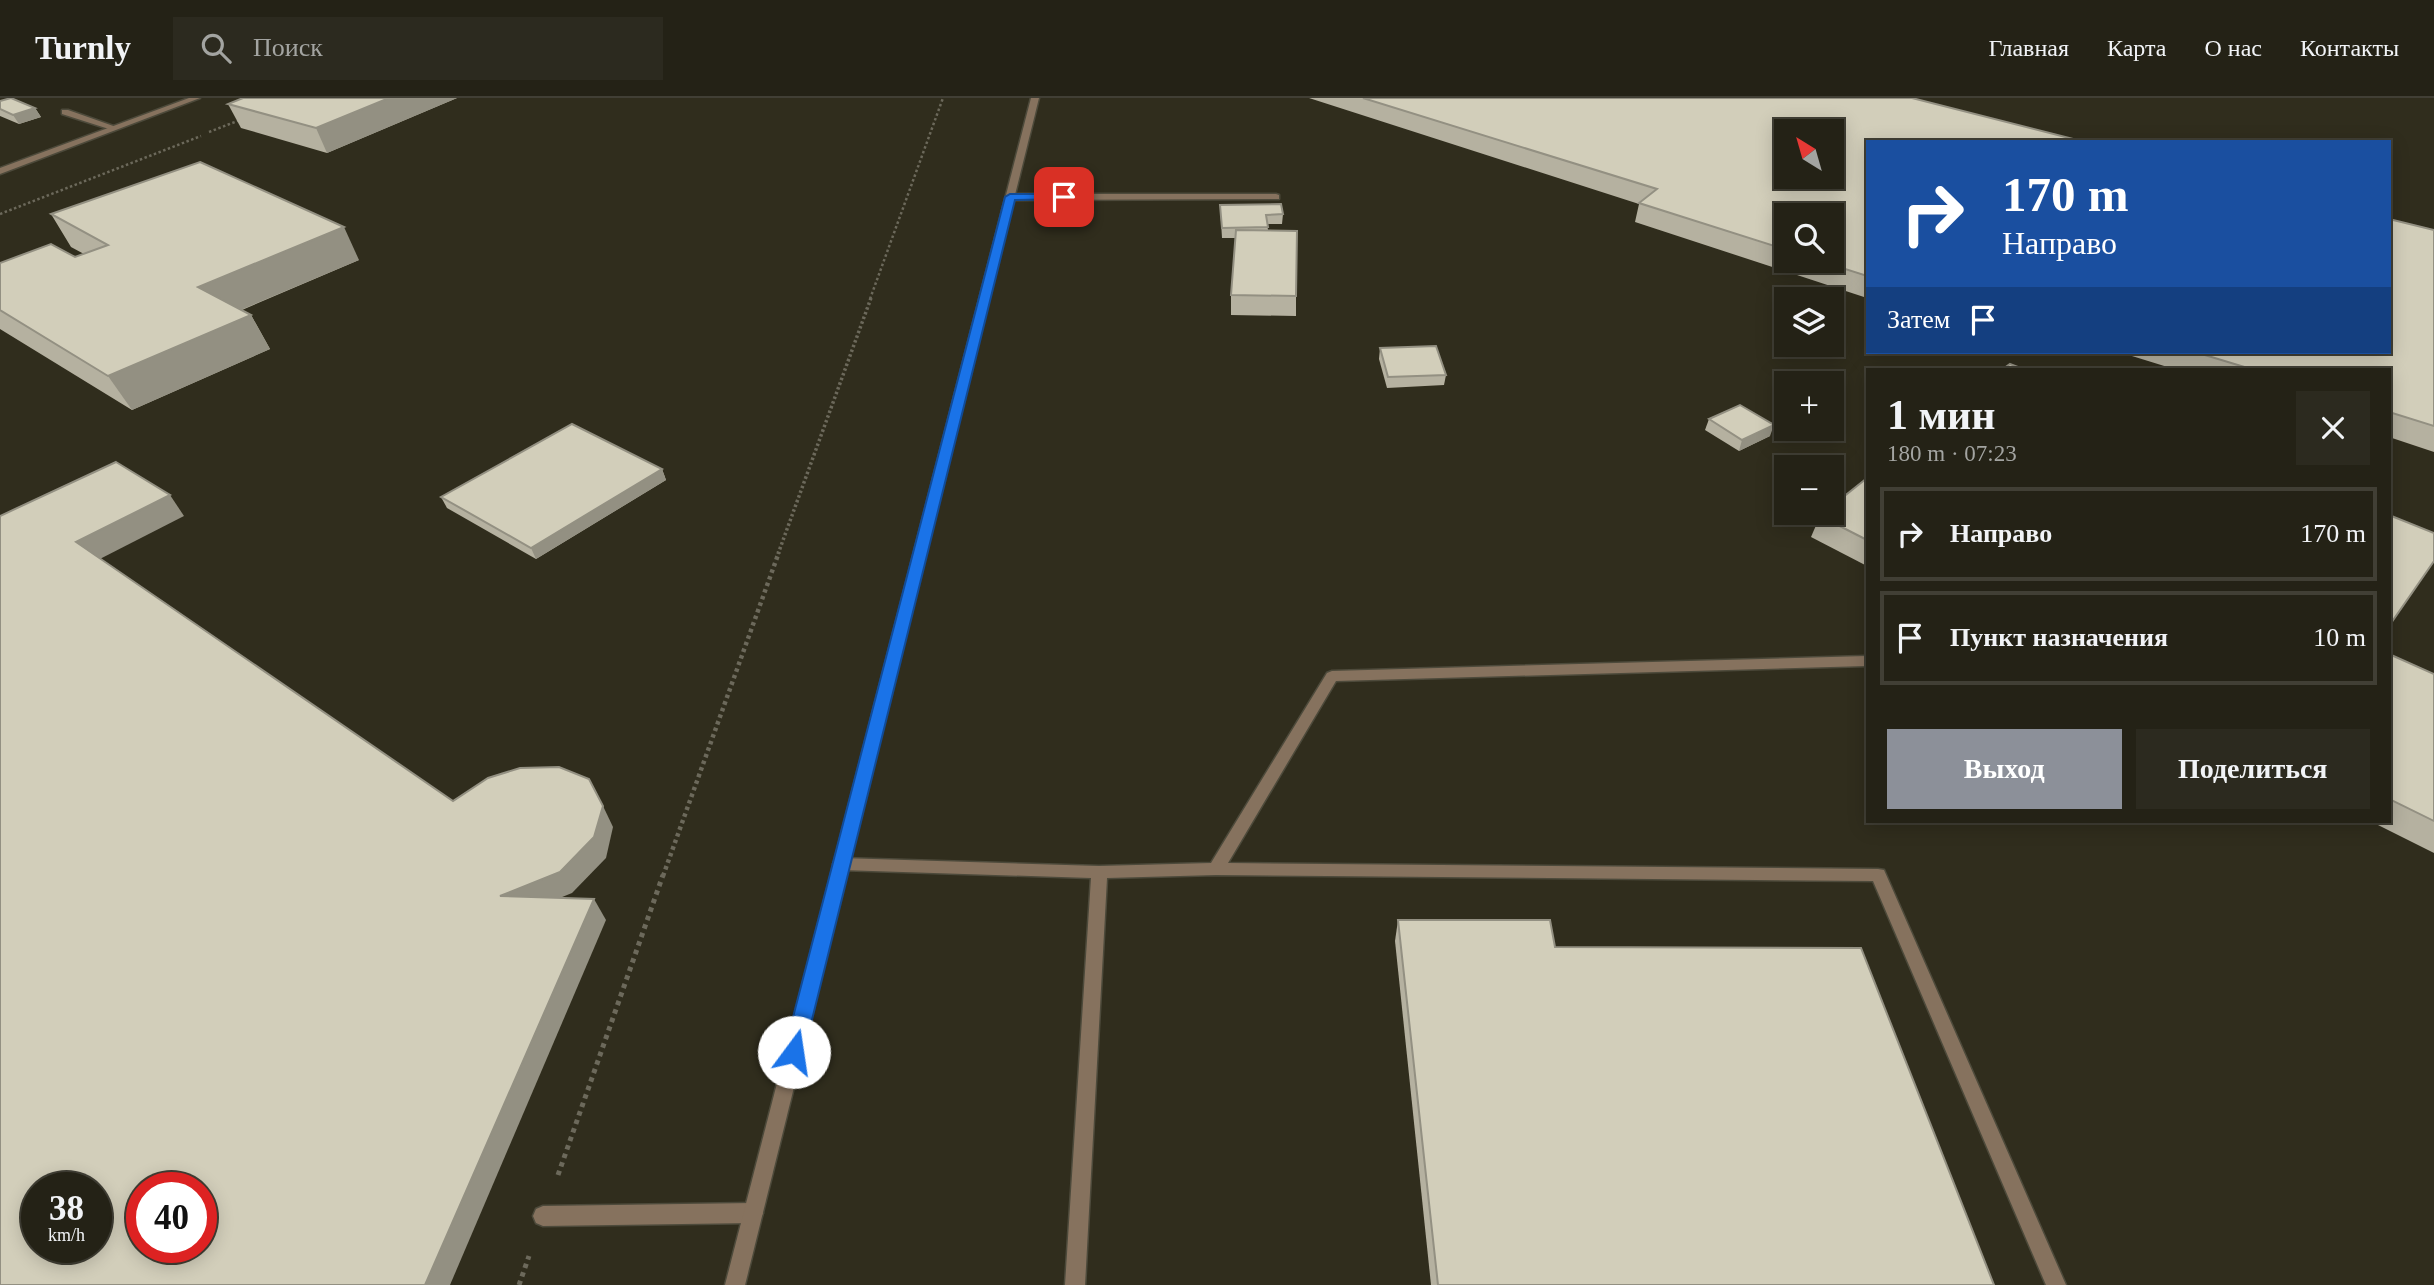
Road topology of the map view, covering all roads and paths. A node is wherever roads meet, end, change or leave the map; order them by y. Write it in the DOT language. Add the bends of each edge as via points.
graph roads {
  1 [pos="196,98"];
  2 [pos="943,98"];
  3 [pos="1035,98"];
  4 [pos="65,112"];
  5 [pos="250,116"];
  6 [pos="115,128"];
  7 [pos="216,130"];
  8 [pos="226,132"];
  9 [pos="0,171"];
  10 [pos="1010,197"];
  11 [pos="1276,197"];
  12 [pos="0,215"];
  13 [pos="1866,661"];
  14 [pos="841,864"];
  15 [pos="1216,869"];
  16 [pos="1099,872"];
  17 [pos="753,1213"];
  18 [pos="543,1216"];
  19 [pos="519,1285"];
  20 [pos="735,1285"];
  21 [pos="1075,1285"];
  22 [pos="2056,1285"];
  1 -- 6 [label="street"];
  2 -- 18 [label="path"];
  3 -- 10 [label="street"];
  4 -- 6 [label="street"];
  5 -- 7 [label="path"];
  6 -- 9 [label="street"];
  7 -- 8 [label="path"];
  7 -- 12 [label="path"];
  10 -- 11 [label="street"];
  10 -- 14 [label="street"];
  13 -- 15 [label="street" via="1332,676"];
  14 -- 16 [label="street"];
  14 -- 17 [label="street"];
  15 -- 16 [label="street"];
  15 -- 22 [label="street" via="1878,875"];
  16 -- 21 [label="street"];
  17 -- 18 [label="street"];
  17 -- 20 [label="street"];
  18 -- 19 [label="path"];
}
